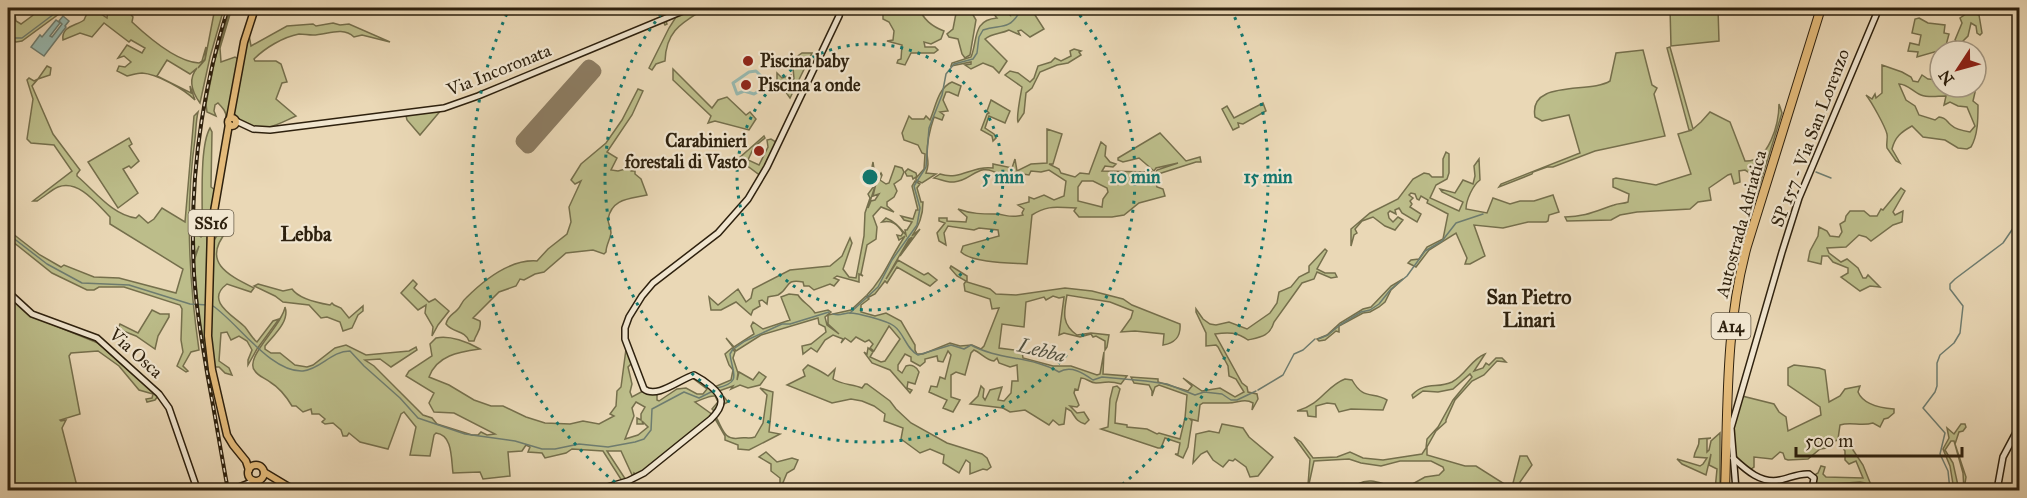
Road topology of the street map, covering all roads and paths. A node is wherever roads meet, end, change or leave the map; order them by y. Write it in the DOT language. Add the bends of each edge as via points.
graph roads {
  1 [pos="255,8"];
  2 [pos="690,8"];
  3 [pos="842,8"];
  4 [pos="1819,8"];
  5 [pos="1879,8"];
  6 [pos="234,122"];
  7 [pos="8,292"];
  8 [pos="2019,425"];
  9 [pos="1733,457"];
  10 [pos="250,470"];
  11 [pos="265,476"];
  12 [pos="254,481"];
  13 [pos="245,484"];
  14 [pos="234,489"];
  15 [pos="199,490"];
  16 [pos="227,490"];
  17 [pos="294,490"];
  18 [pos="597,490"];
  19 [pos="1724,490"];
  20 [pos="1736,490"];
  21 [pos="1812,490"];
  22 [pos="1997,490"];
  1 -- 6 [label="main road, SS16" via="244,42 232,107"];
  2 -- 6 [label="street, Via Incoronata" via="444,108 278,129 257,130"];
  3 -- 18 [label="street" via="748,199 718,233 646,290 626,324 626,344 644,389 652,393 694,375 721,402 711,419 644,473"];
  4 -- 19 [label="highway, Autostrada Adriatica / A14" via="1737,288 1729,348"];
  5 -- 9 [label="street, SP 157 - Via San Lorenzo" via="1799,198 1733,422"];
  6 -- 10 [label="main road, SS16" via="212,221 209,351 230,441"];
  7 -- 15 [label="street, Via Osca" via="32,314 97,338 159,394 169,408"];
  8 -- 22 [label="street" via="2003,458"];
  9 -- 20 [label="street, SP 157 - Via San Lorenzo"];
  9 -- 21 [label="street" via="1752,475 1762,478 1776,481 1809,474 1814,478"];
  10 -- 11 [label="main road, SS16" via="260,466"];
  10 -- 12 [label="main road, SS16"];
  10 -- 13 [label="street"];
  11 -- 12 [label="main road"];
  11 -- 17 [label="main road, SS16"];
  12 -- 13 [label="street"];
  13 -- 14 [label="street"];
  14 -- 16 [label="street, bridge"];
}
